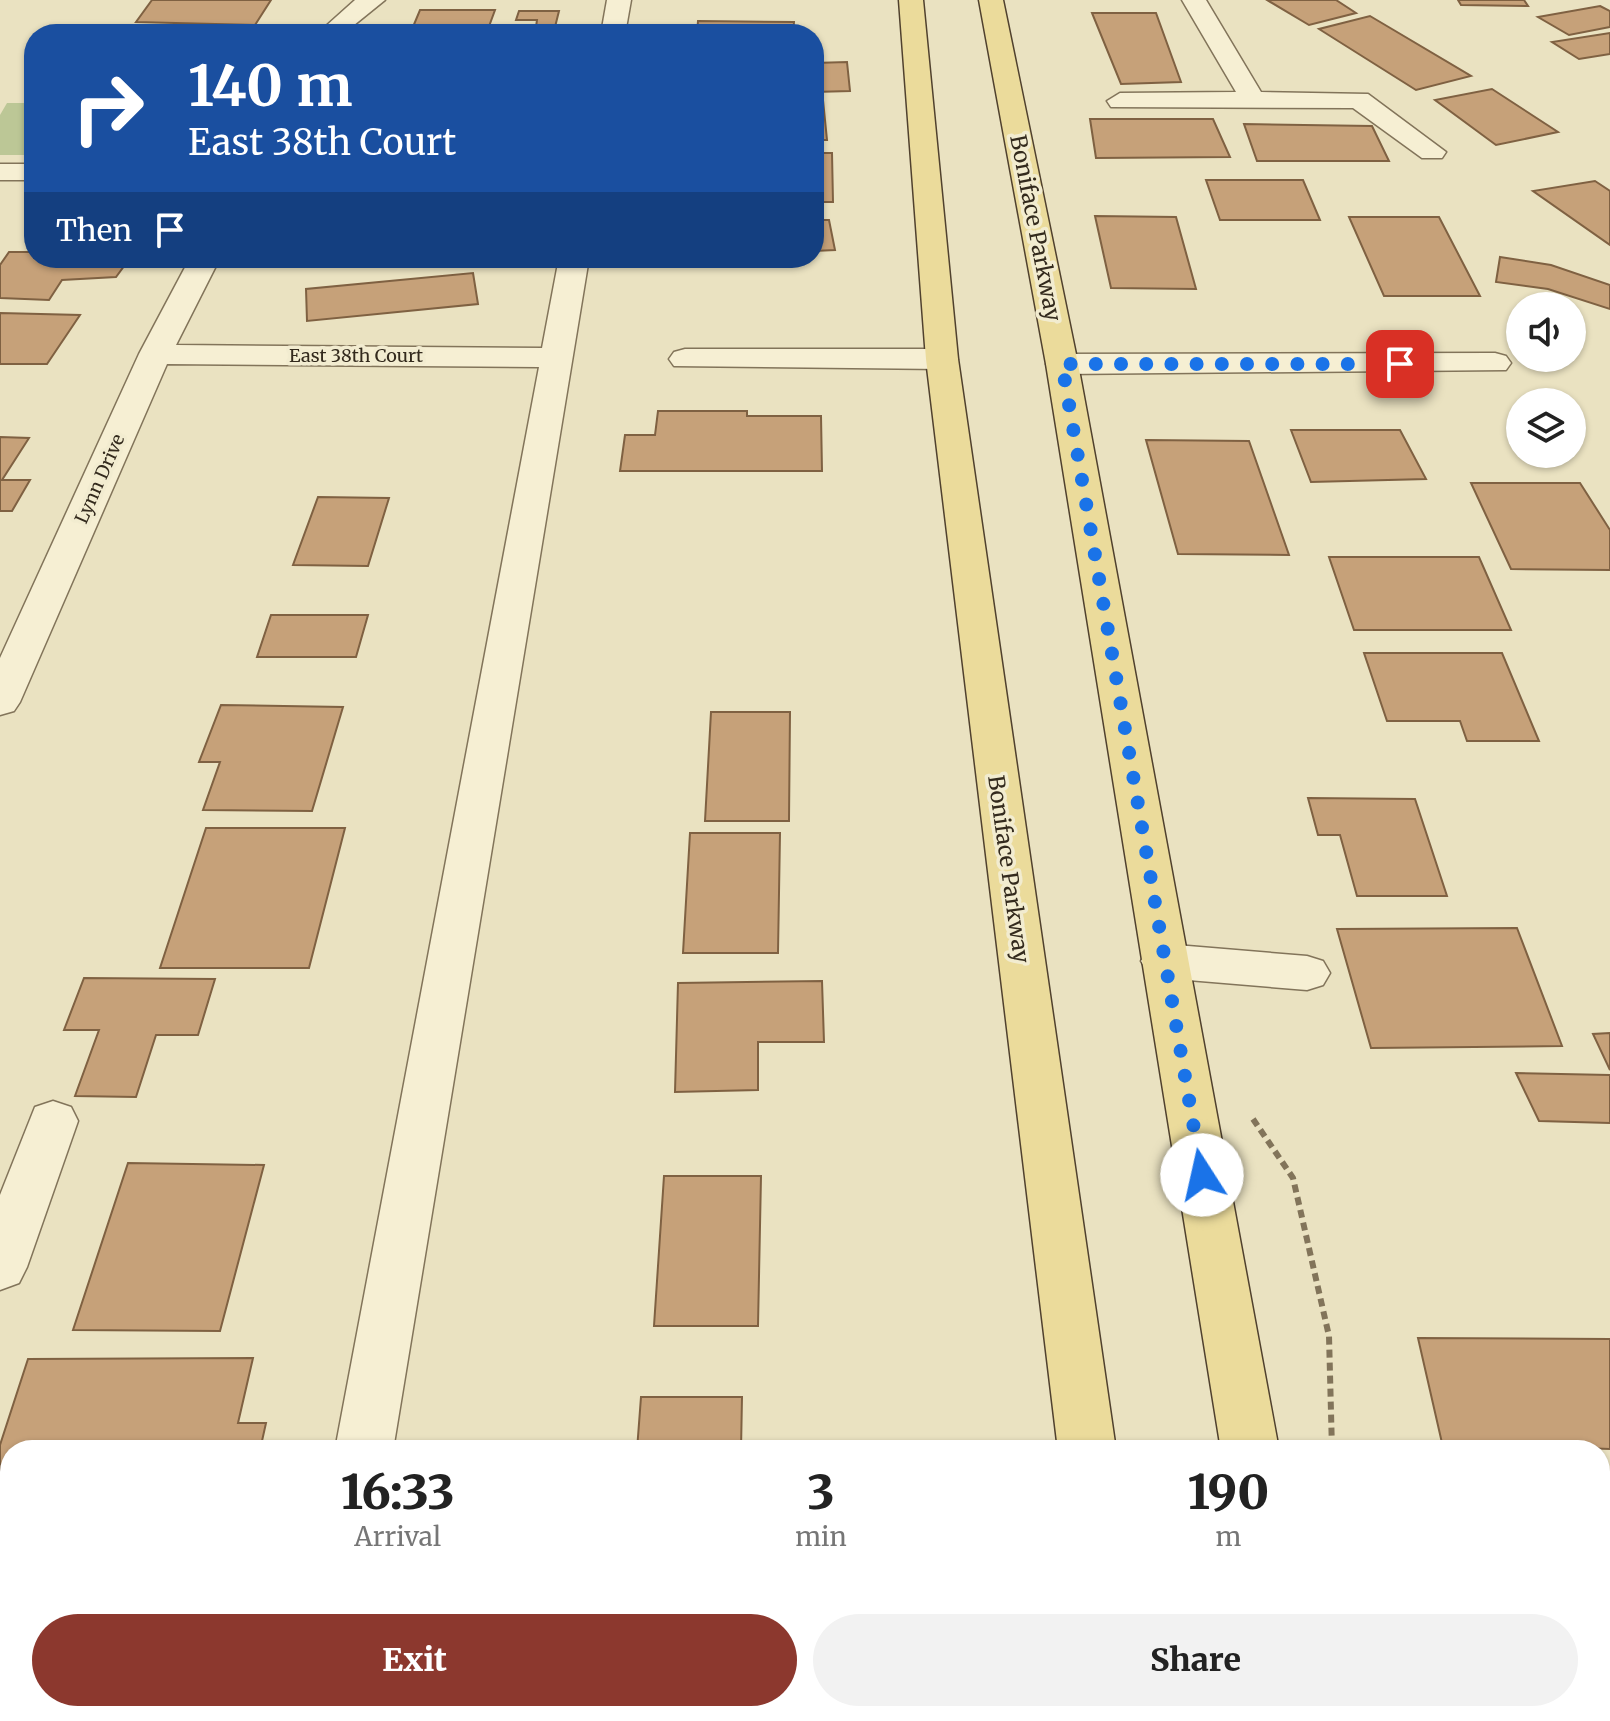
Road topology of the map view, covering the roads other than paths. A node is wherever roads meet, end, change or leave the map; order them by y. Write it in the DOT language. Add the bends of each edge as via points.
graph roads {
  1 [pos="373,0"];
  2 [pos="619,0"];
  3 [pos="911,0"];
  4 [pos="991,0"];
  5 [pos="1194,0"];
  6 [pos="339,24"];
  7 [pos="615,24"];
  8 [pos="1253,100"];
  9 [pos="1120,101"];
  10 [pos="1432,152"];
  11 [pos="0,172"];
  12 [pos="24,172"];
  13 [pos="200,268"];
  14 [pos="572,268"];
  15 [pos="155,354"];
  16 [pos="557,358"];
  17 [pos="685,359"];
  18 [pos="942,359"];
  19 [pos="1495,363"];
  20 [pos="1062,364"];
  21 [pos="13,645"];
  22 [pos="0,702"];
  23 [pos="1164,961"];
  24 [pos="1307,973"];
  25 [pos="53,1121"];
  26 [pos="16,1179"];
  27 [pos="0,1267"];
  28 [pos="366,1440"];
  29 [pos="1086,1440"];
  30 [pos="1248,1440"];
  1 -- 6 [label="street"];
  2 -- 7 [label="street"];
  3 -- 18 [label="main road, Boniface Parkway"];
  4 -- 20 [label="main road, Boniface Parkway"];
  5 -- 8 [label="street"];
  8 -- 9 [label="street"];
  8 -- 10 [label="street" via="1359,100"];
  11 -- 12 [label="street"];
  13 -- 15 [label="street, Lynn Drive"];
  14 -- 16 [label="street"];
  15 -- 16 [label="street, East 38th Court"];
  15 -- 21 [label="street, Lynn Drive"];
  16 -- 28 [label="street"];
  17 -- 18 [label="street"];
  18 -- 29 [label="main road, Boniface Parkway"];
  19 -- 20 [label="street"];
  20 -- 23 [label="main road, Boniface Parkway"];
  21 -- 22 [label="street, Lynn Drive"];
  23 -- 24 [label="street"];
  23 -- 30 [label="main road, Boniface Parkway"];
  25 -- 26 [label="street"];
  26 -- 27 [label="street"];
}
